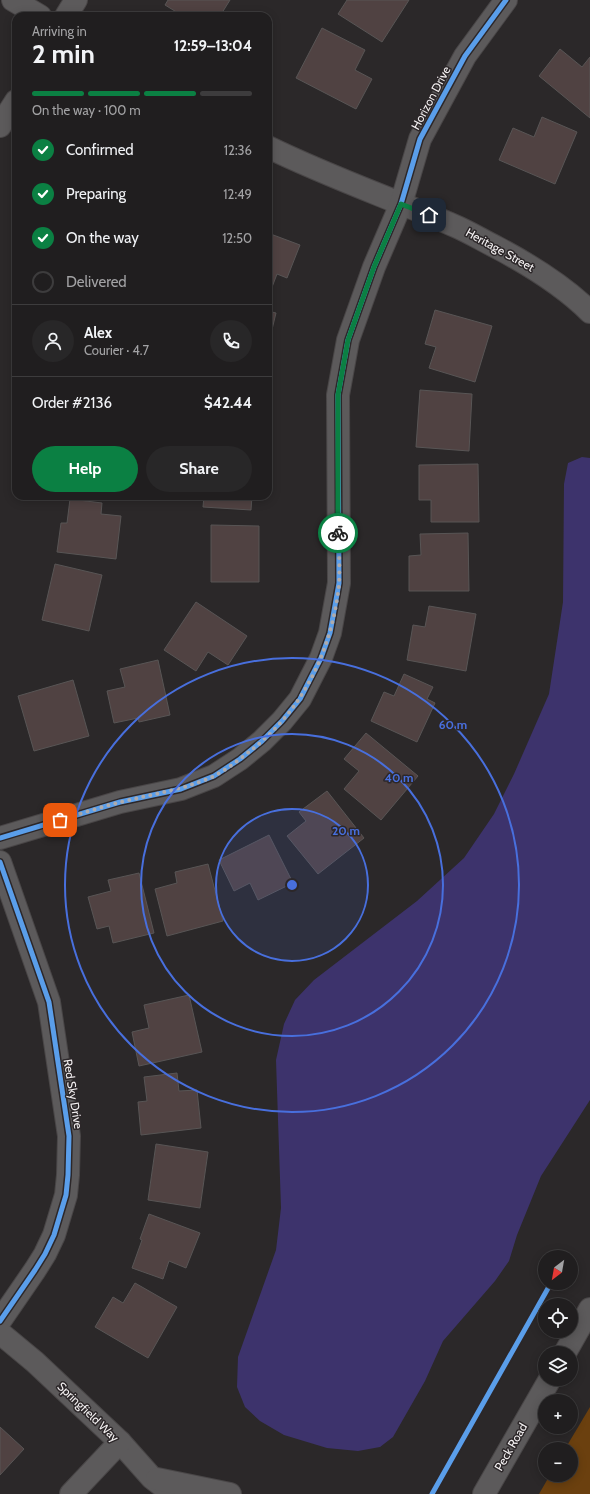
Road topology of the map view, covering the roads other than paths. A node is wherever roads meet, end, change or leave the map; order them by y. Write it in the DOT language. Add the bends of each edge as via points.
graph roads {
  1 [pos="13,0"];
  2 [pos="76,0"];
  3 [pos="506,0"];
  4 [pos="33,12"];
  5 [pos="68,12"];
  6 [pos="12,107"];
  7 [pos="0,126"];
  8 [pos="272,149"];
  9 [pos="401,204"];
  10 [pos="590,312"];
  11 [pos="0,838"];
  12 [pos="0,862"];
  13 [pos="590,1309"];
  14 [pos="0,1321"];
  15 [pos="0,1333"];
  16 [pos="569,1346"];
  17 [pos="546,1386"];
  18 [pos="120,1442"];
  19 [pos="152,1478"];
  20 [pos="71,1494"];
  21 [pos="173,1494"];
  22 [pos="230,1494"];
  23 [pos="484,1494"];
  1 -- 4 [label="street"];
  2 -- 5 [label="street"];
  3 -- 9 [label="street, Horizon Drive" via="465,56 420,139"];
  6 -- 7 [label="street"];
  8 -- 9 [label="street, Heritage Street" via="302,164"];
  9 -- 10 [label="street, Heritage Street" via="457,226 517,258 547,276"];
  9 -- 11 [label="street, Horizon Drive" via="374,267 348,340 338,395 339,583 330,633 321,658 300,699 262,742 214,776 181,789 120,802"];
  12 -- 14 [label="street, Red Sky Drive" via="49,1002 69,1136 66,1195 54,1235 35,1270"];
  13 -- 16 [label="street"];
  15 -- 18 [label="street, Springfield Way" via="35,1362"];
  17 -- 23 [label="street, Peck Road"];
  18 -- 19 [label="street, Springfield Way"];
  18 -- 20 [label="street"];
  19 -- 21 [label="street, Springfield Way"];
  19 -- 22 [label="street"];
}
